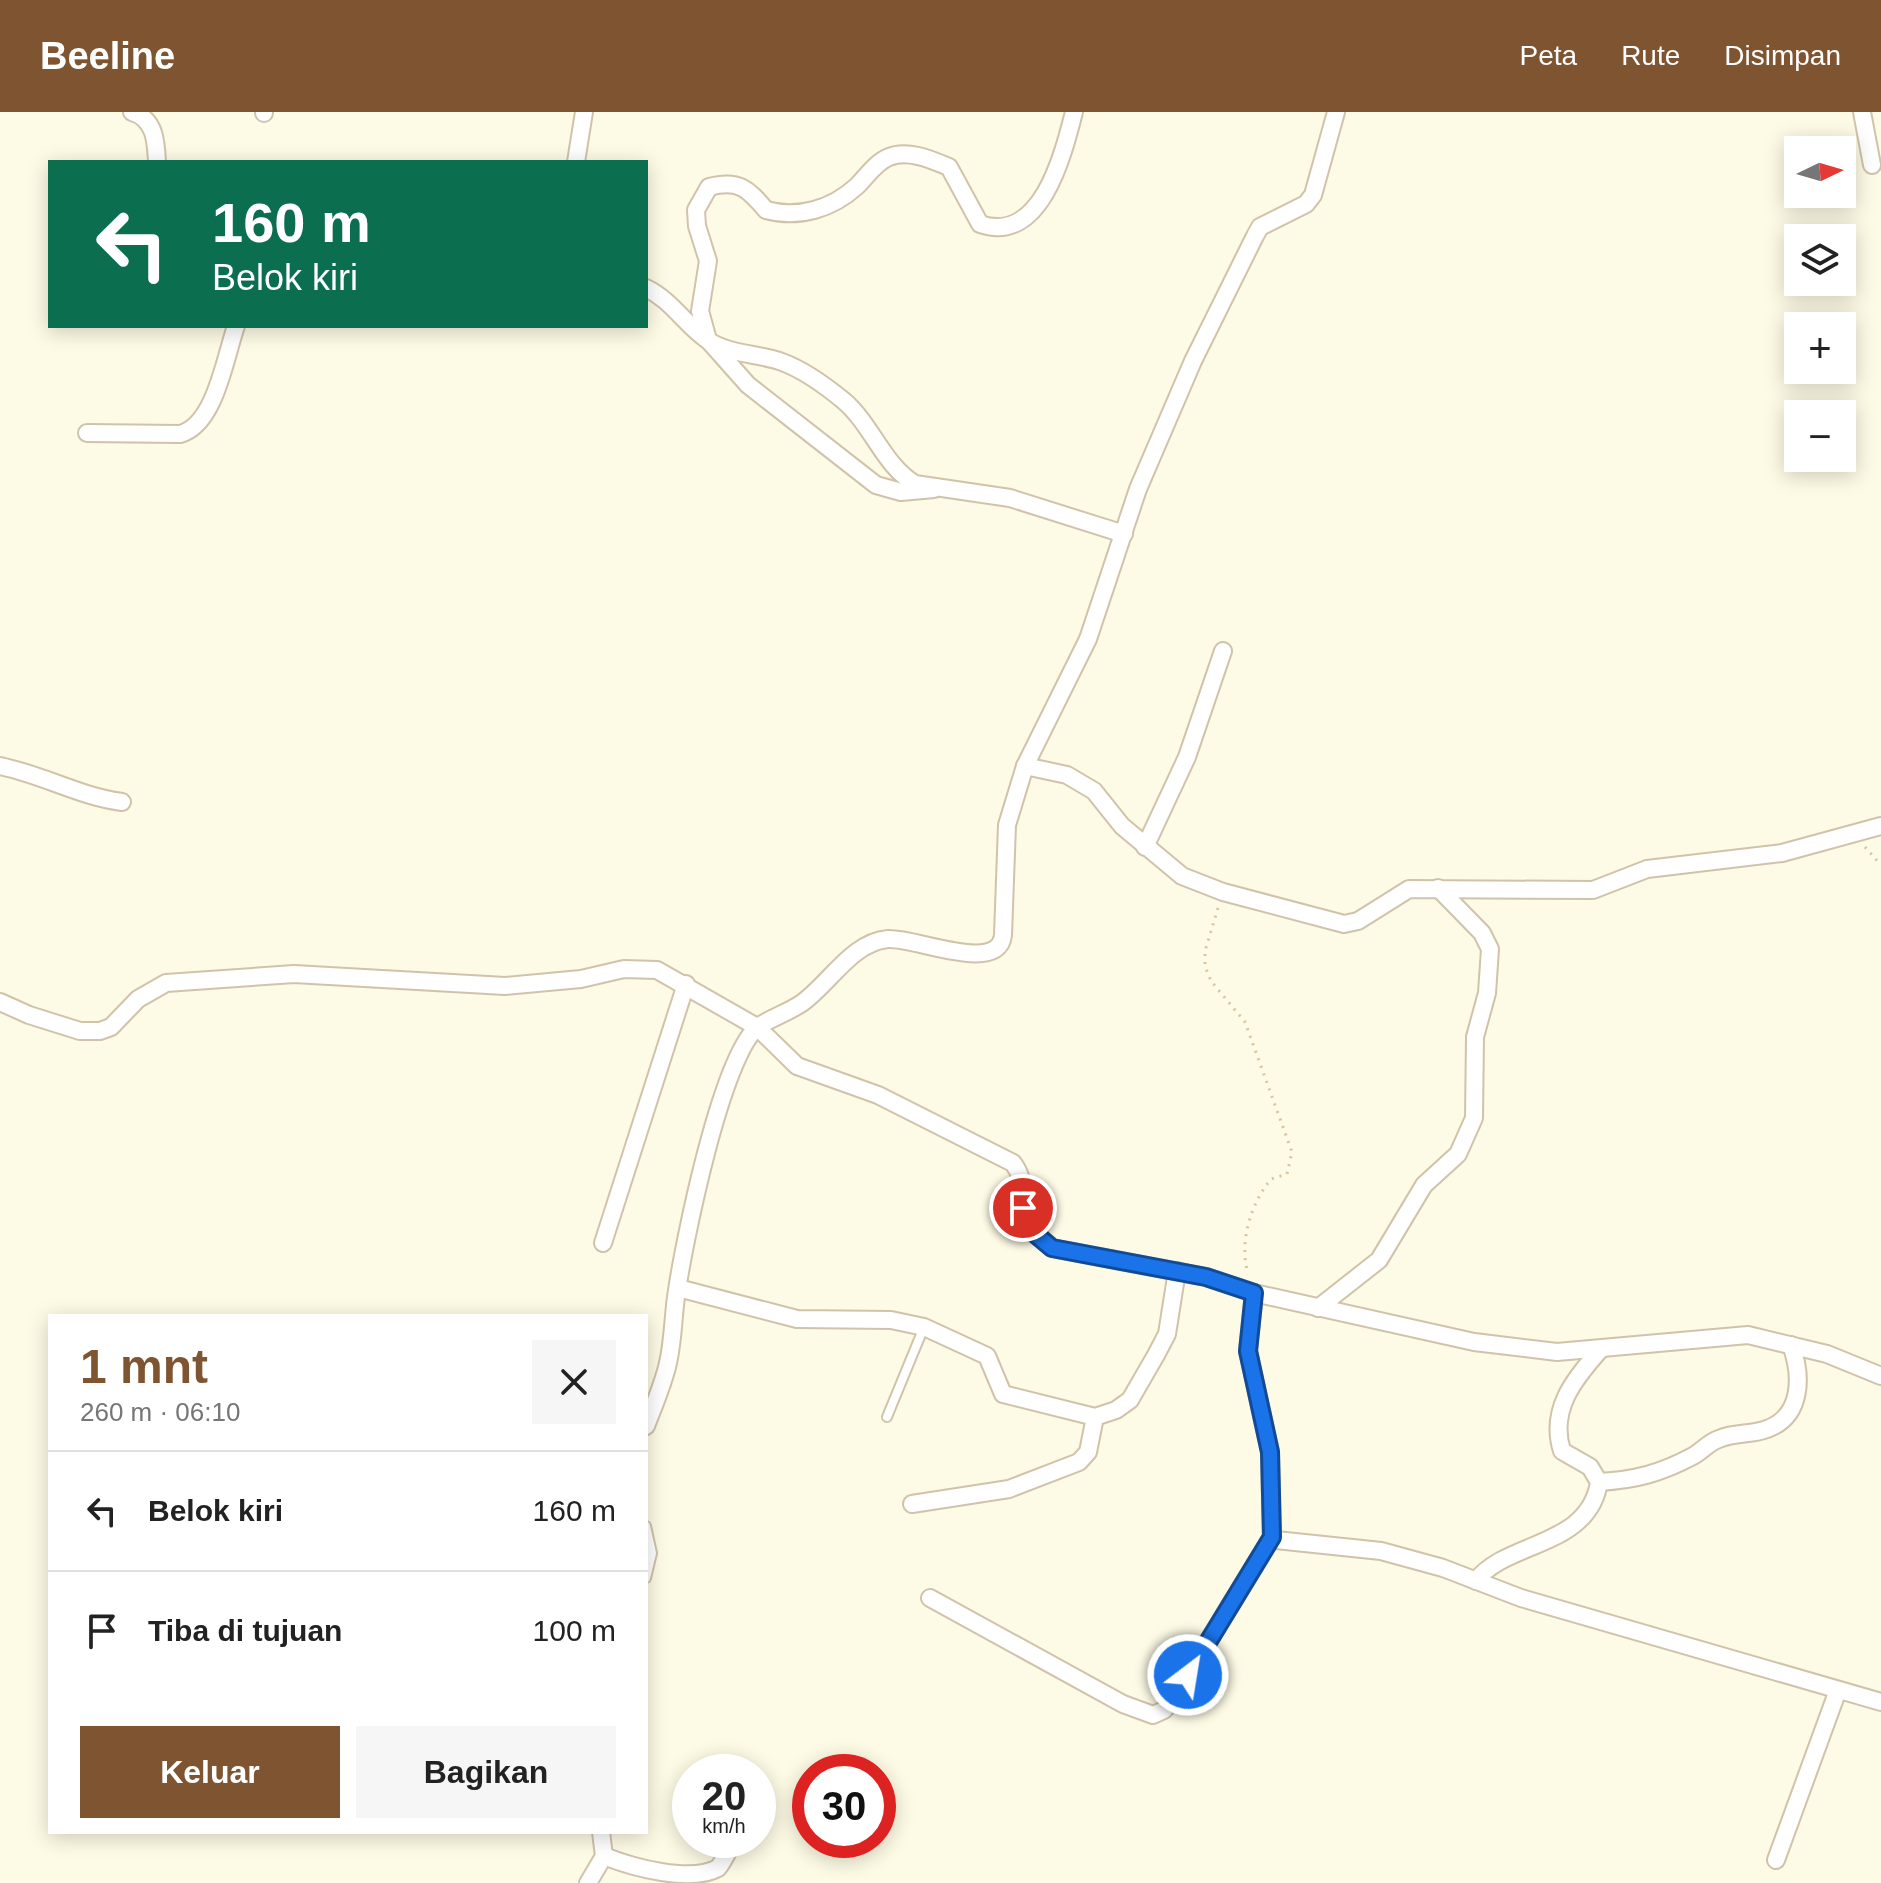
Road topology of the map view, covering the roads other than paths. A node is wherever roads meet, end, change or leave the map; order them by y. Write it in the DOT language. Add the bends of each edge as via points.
graph roads {
  1 [pos="132,112"];
  2 [pos="584,112"];
  3 [pos="1074,112"];
  4 [pos="1336,112"];
  5 [pos="1862,112"];
  6 [pos="157,160"];
  7 [pos="576,160"];
  8 [pos="1872,165"];
  9 [pos="648,289"];
  10 [pos="235,328"];
  11 [pos="708,340"];
  12 [pos="87,433"];
  13 [pos="934,489"];
  14 [pos="1124,534"];
  15 [pos="1223,651"];
  16 [pos="0,766"];
  17 [pos="1025,766"];
  18 [pos="122,802"];
  19 [pos="1881,826"];
  20 [pos="1145,847"];
  21 [pos="1438,888"];
  22 [pos="686,984"];
  23 [pos="0,1002"];
  24 [pos="757,1027"];
  25 [pos="603,1243"];
  26 [pos="1177,1271"];
  27 [pos="678,1288"];
  28 [pos="1254,1293"];
  29 [pos="1318,1308"];
  30 [pos="924,1327"];
  31 [pos="1791,1345"];
  32 [pos="1600,1350"];
  33 [pos="1881,1376"];
  34 [pos="887,1417"];
  35 [pos="1095,1417"];
  36 [pos="648,1420"];
  37 [pos="1599,1482"];
  38 [pos="912,1504"];
  39 [pos="648,1535"];
  40 [pos="1272,1537"];
  41 [pos="648,1570"];
  42 [pos="1476,1581"];
  43 [pos="930,1598"];
  44 [pos="1838,1690"];
  45 [pos="1881,1702"];
  46 [pos="601,1834"];
  47 [pos="604,1856"];
  48 [pos="723,1858"];
  49 [pos="1776,1860"];
  50 [pos="588,1883"];
  1 -- 6 [label="street" via="153,128"];
  2 -- 7 [label="street"];
  3 -- 11 [label="street" via="1057,168 1039,202 1028,218 1010,227 980,224 949,167 903,154 890,156 854,188 813,212 766,210 738,184 709,187 696,210 708,261 700,311"];
  4 -- 14 [label="street" via="1313,195 1306,204 1260,227 1255,236 1193,361"];
  5 -- 8 [label="street"];
  9 -- 11 [label="street"];
  10 -- 12 [label="street" via="206,416 195,431"];
  11 -- 13 [label="street" via="783,362 812,379 845,402 901,476"];
  11 -- 13 [label="street" via="748,385 876,485 901,492"];
  13 -- 14 [label="street" via="1010,498"];
  14 -- 17 [label="street" via="1088,639"];
  15 -- 20 [label="street" via="1187,757"];
  16 -- 18 [label="street" via="38,774 90,798"];
  17 -- 20 [label="street" via="1067,775 1094,791"];
  17 -- 24 [label="street" via="1007,825 1003,935 995,951 978,955 886,939 862,947 804,1002"];
  19 -- 21 [label="street" via="1782,853 1647,869 1593,890"];
  20 -- 21 [label="street" via="1182,876 1223,892 1344,924 1409,889"];
  21 -- 29 [label="street" via="1482,933 1490,949 1487,993 1475,1037 1474,1118 1458,1154 1424,1185 1379,1260"];
  22 -- 23 [label="street" via="644,969 505,986 332,974 166,983 100,1031 80,1031"];
  22 -- 24 [label="street"];
  22 -- 25 [label="street"];
  24 -- 26 [label="street" via="797,1066 878,1095 1013,1163 1028,1221 1052,1248"];
  24 -- 27 [label="street" via="728,1076"];
  26 -- 28 [label="street"];
  26 -- 35 [label="street" via="1167,1334 1156,1355 1130,1400"];
  27 -- 30 [label="street" via="797,1319 891,1320"];
  27 -- 36 [label="street" via="669,1361"];
  28 -- 29 [label="street"];
  28 -- 40 [label="street" via="1248,1351 1270,1452"];
  29 -- 32 [label="street" via="1474,1342 1557,1352"];
  30 -- 34 [label="lane"];
  30 -- 35 [label="street" via="987,1356 1003,1394"];
  31 -- 32 [label="street" via="1748,1335"];
  31 -- 33 [label="street"];
  31 -- 37 [label="street" via="1799,1381 1783,1420 1765,1430 1715,1440 1660,1474"];
  32 -- 37 [label="street" via="1563,1399 1559,1421 1562,1451 1590,1467"];
  35 -- 38 [label="street" via="1088,1452 1079,1462 1009,1489"];
  37 -- 42 [label="street" via="1590,1506 1561,1533 1492,1564"];
  39 -- 41 [label="lane"];
  40 -- 42 [label="street" via="1381,1551"];
  40 -- 43 [label="street" via="1173,1699 1153,1715 1123,1704"];
  42 -- 44 [label="street"];
  44 -- 45 [label="street"];
  44 -- 49 [label="street"];
  46 -- 47 [label="street"];
  47 -- 48 [label="street" via="682,1882 700,1880"];
  47 -- 50 [label="street"];
}
